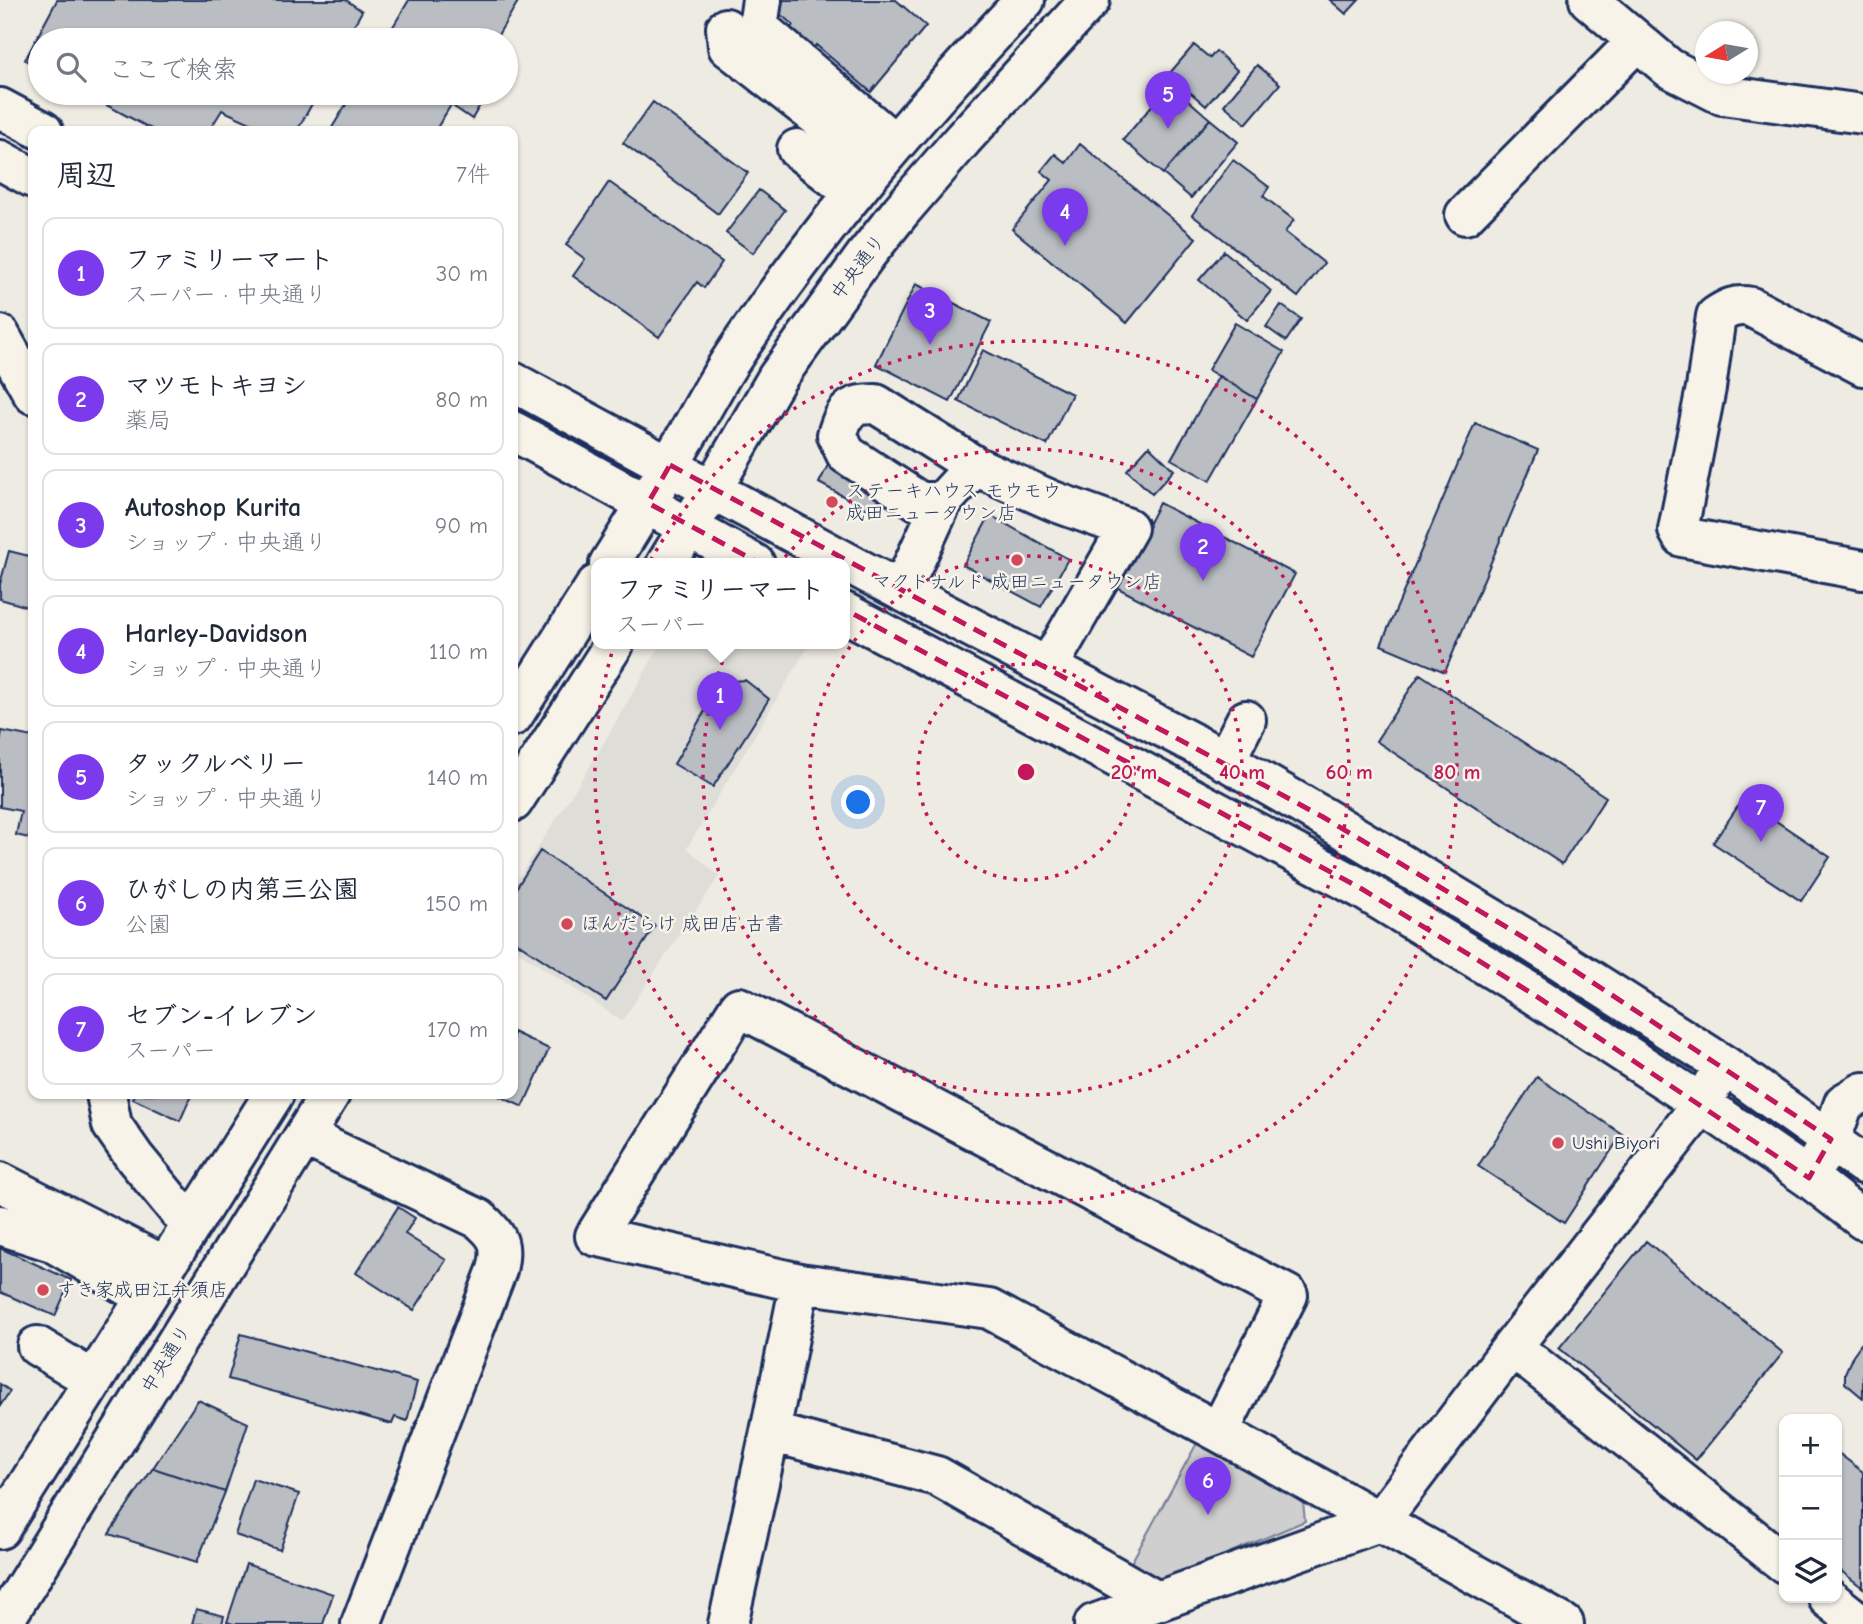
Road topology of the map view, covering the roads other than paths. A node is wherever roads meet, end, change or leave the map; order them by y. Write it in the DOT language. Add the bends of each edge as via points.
graph roads {
  1 [pos="762,0"];
  2 [pos="1090,0"];
  3 [pos="1589,0"];
  4 [pos="1003,8"];
  5 [pos="726,28"];
  6 [pos="1637,41"];
  7 [pos="0,108"];
  8 [pos="1863,114"];
  9 [pos="34,126"];
  10 [pos="797,149"];
  11 [pos="0,160"];
  12 [pos="876,167"];
  13 [pos="28,175"];
  14 [pos="1465,215"];
  15 [pos="0,335"];
  16 [pos="1863,366"];
  17 [pos="28,385"];
  18 [pos="518,385"];
  19 [pos="518,433"];
  20 [pos="670,465"];
  21 [pos="975,466"];
  22 [pos="713,488"];
  23 [pos="942,502"];
  24 [pos="648,503"];
  25 [pos="689,528"];
  26 [pos="613,558"];
  27 [pos="670,558"];
  28 [pos="744,558"];
  29 [pos="841,558"];
  30 [pos="850,563"];
  31 [pos="1863,570"];
  32 [pos="901,591"];
  33 [pos="591,593"];
  34 [pos="850,615"];
  35 [pos="611,649"];
  36 [pos="1048,667"];
  37 [pos="518,708"];
  38 [pos="1246,720"];
  39 [pos="1224,761"];
  40 [pos="518,794"];
  41 [pos="1724,1065"];
  42 [pos="1863,1092"];
  43 [pos="107,1099"];
  44 [pos="271,1099"];
  45 [pos="327,1099"];
  46 [pos="1702,1104"];
  47 [pos="304,1136"];
  48 [pos="1831,1139"];
  49 [pos="1863,1164"];
  50 [pos="1808,1178"];
  51 [pos="0,1182"];
  52 [pos="1863,1220"];
  53 [pos="0,1225"];
  54 [pos="191,1226"];
  55 [pos="155,1282"];
  56 [pos="800,1283"];
  57 [pos="37,1346"];
  58 [pos="1511,1347"];
  59 [pos="93,1380"];
  60 [pos="770,1432"];
  61 [pos="1219,1432"];
  62 [pos="1379,1522"];
  63 [pos="0,1529"];
  64 [pos="1779,1559"];
  65 [pos="1157,1601"];
  66 [pos="1834,1603"];
  67 [pos="1525,1615"];
  68 [pos="2,1624"];
  69 [pos="361,1624"];
  70 [pos="728,1624"];
  71 [pos="1094,1624"];
  72 [pos="1564,1624"];
  73 [pos="1861,1624"];
  1 -- 12 [label="street" via="758,27"];
  2 -- 22 [label="street, 中央通り" via="873,246 776,378"];
  3 -- 6 [label="street"];
  4 -- 12 [label="street"];
  5 -- 12 [label="street" via="728,47"];
  6 -- 8 [label="street" via="1669,68 1722,95"];
  6 -- 14 [label="street"];
  7 -- 9 [label="street"];
  10 -- 12 [label="street"];
  11 -- 13 [label="street"];
  12 -- 20 [label="street" via="729,363"];
  15 -- 17 [label="street"];
  16 -- 31 [label="street" via="1751,307 1729,307 1716,316 1678,530 1682,537"];
  18 -- 20 [label="street"];
  19 -- 24 [label="street"];
  20 -- 22 [label="street"];
  20 -- 24 [label="street"];
  21 -- 23 [label="street"];
  21 -- 23 [label="street" via="876,404 858,404 844,413 837,435 846,454 920,502"];
  21 -- 36 [label="street" via="1128,528"];
  22 -- 25 [label="street, 中央通り"];
  22 -- 29 [label="street"];
  23 -- 32 [label="street"];
  24 -- 25 [label="street"];
  24 -- 26 [label="street"];
  25 -- 27 [label="street, 中央通り"];
  25 -- 28 [label="street"];
  30 -- 32 [label="street"];
  32 -- 36 [label="street"];
  33 -- 37 [label="street"];
  34 -- 46 [label="street" via="1362,889"];
  35 -- 40 [label="street"];
  36 -- 39 [label="street"];
  38 -- 39 [label="street"];
  39 -- 41 [label="street" via="1528,940"];
  41 -- 46 [label="street"];
  41 -- 48 [label="street"];
  42 -- 48 [label="street" via="1844,1103"];
  43 -- 54 [label="street" via="112,1125 133,1171"];
  44 -- 54 [label="street"];
  45 -- 47 [label="street, 中央通り"];
  46 -- 50 [label="street"];
  46 -- 58 [label="street"];
  47 -- 68 [label="street, 中央通り"];
  47 -- 69 [label="street" via="479,1219 498,1238 501,1254"];
  48 -- 49 [label="street"];
  48 -- 50 [label="street"];
  50 -- 52 [label="street"];
  51 -- 55 [label="street"];
  53 -- 55 [label="street"];
  54 -- 55 [label="street"];
  55 -- 59 [label="street"];
  56 -- 60 [label="street"];
  56 -- 61 [label="street" via="989,1310"];
  56 -- 61 [label="street" via="595,1236 739,1007 1288,1295"];
  57 -- 59 [label="street"];
  58 -- 62 [label="street"];
  58 -- 64 [label="street"];
  59 -- 63 [label="street"];
  60 -- 65 [label="street" via="937,1476"];
  60 -- 70 [label="street"];
  61 -- 62 [label="street"];
  62 -- 65 [label="street"];
  62 -- 67 [label="street"];
  65 -- 71 [label="street"];
  66 -- 73 [label="street"];
  67 -- 72 [label="street"];
}
